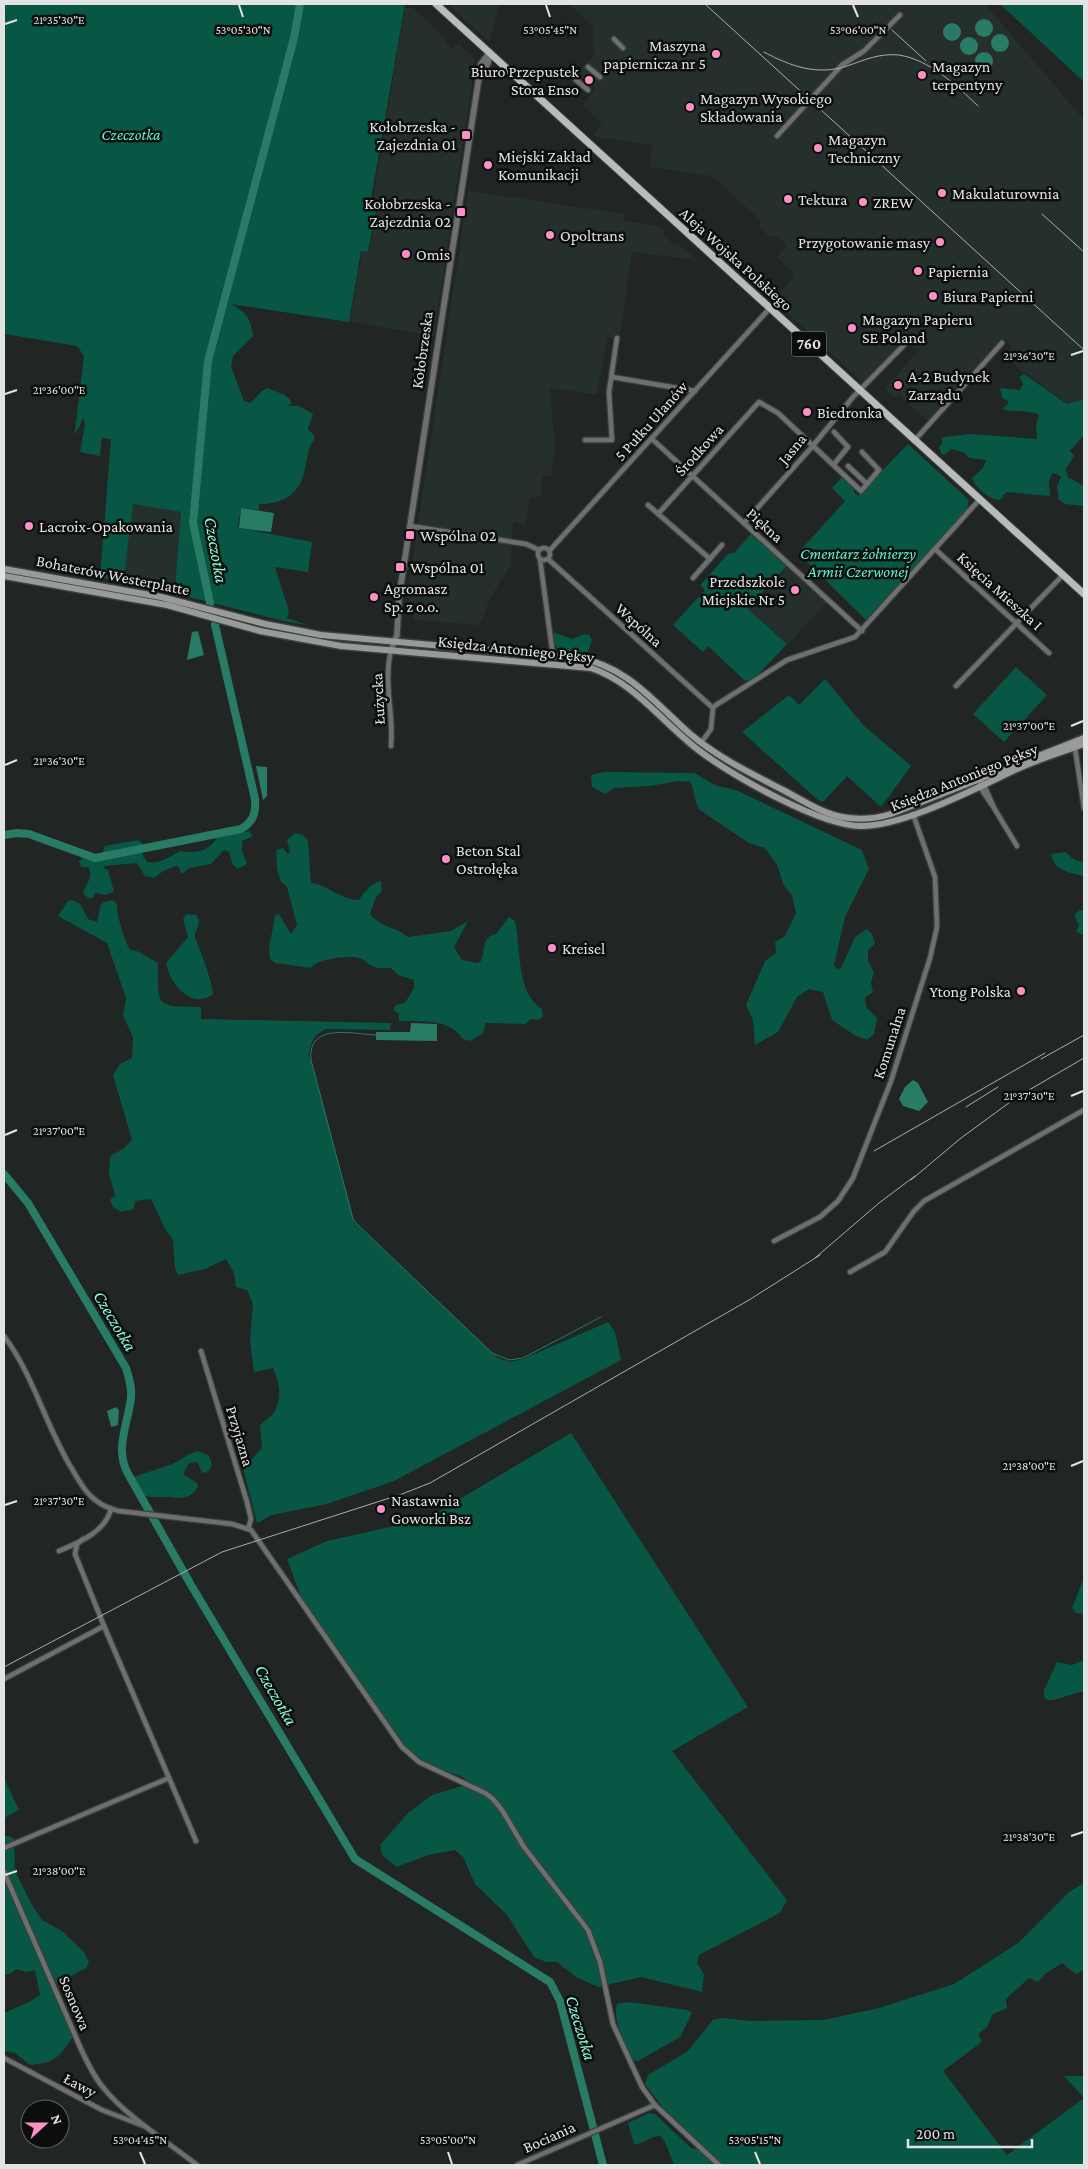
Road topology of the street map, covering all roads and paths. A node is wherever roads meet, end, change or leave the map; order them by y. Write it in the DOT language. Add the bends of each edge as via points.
graph roads {
  1 [pos="436,4"];
  2 [pos="900,15"];
  3 [pos="614,39"];
  4 [pos="623,48"];
  5 [pos="490,52"];
  6 [pos="588,67"];
  7 [pos="600,77"];
  8 [pos="576,80"];
  9 [pos="588,90"];
  10 [pos="777,136"];
  11 [pos="770,308"];
  12 [pos="618,338"];
  13 [pos="1002,343"];
  14 [pos="905,344"];
  15 [pos="612,377"];
  16 [pos="695,391"];
  17 [pos="859,391"];
  18 [pos="834,432"];
  19 [pos="652,439"];
  20 [pos="585,440"];
  21 [pos="914,441"];
  22 [pos="813,444"];
  23 [pos="862,452"];
  24 [pos="834,464"];
  25 [pos="848,466"];
  26 [pos="693,476"];
  27 [pos="867,484"];
  28 [pos="980,499"];
  29 [pos="648,505"];
  30 [pos="658,514"];
  31 [pos="744,523"];
  32 [pos="410,526"];
  33 [pos="722,546"];
  34 [pos="935,549"];
  35 [pos="539,550"];
  36 [pos="550,550"];
  37 [pos="540,559"];
  38 [pos="548,559"];
  39 [pos="710,560"];
  40 [pos="4,569"];
  41 [pos="1063,575"];
  42 [pos="4,576"];
  43 [pos="693,578"];
  44 [pos="1084,594"];
  45 [pos="1018,622"];
  46 [pos="862,630"];
  47 [pos="393,643"];
  48 [pos="391,650"];
  49 [pos="1049,652"];
  50 [pos="553,656"];
  51 [pos="956,686"];
  52 [pos="713,708"];
  53 [pos="1084,738"];
  54 [pos="701,743"];
  55 [pos="1084,744"];
  56 [pos="392,746"];
  57 [pos="1075,748"];
  58 [pos="980,778"];
  59 [pos="982,786"];
  60 [pos="1084,808"];
  61 [pos="913,814"];
  62 [pos="1016,846"];
  63 [pos="1084,1110"];
  64 [pos="774,1241"];
  65 [pos="850,1272"];
  66 [pos="4,1336"];
  67 [pos="202,1352"];
  68 [pos="111,1509"];
  69 [pos="248,1528"];
  70 [pos="83,1539"];
  71 [pos="59,1551"];
  72 [pos="104,1626"];
  73 [pos="4,1679"];
  74 [pos="169,1778"];
  75 [pos="196,1841"];
  76 [pos="4,1848"];
  77 [pos="4,1872"];
  78 [pos="4,2058"];
  79 [pos="655,2105"];
  80 [pos="148,2127"];
  81 [pos="197,2165"];
  82 [pos="517,2165"];
  83 [pos="719,2165"];
  1 -- 5 [label="main road, Aleja Wojska Polskiego / 760"];
  2 -- 10 [label="street" via="864,51 842,65"];
  3 -- 4 [label="street"];
  5 -- 11 [label="main road, Aleja Wojska Polskiego / 760"];
  5 -- 32 [label="street, Kołobrzeska" via="480,79 451,250"];
  6 -- 7 [label="street"];
  8 -- 9 [label="street"];
  11 -- 16 [label="street, 5 Pułku Ułanów"];
  11 -- 17 [label="main road, Aleja Wojska Polskiego / 760"];
  12 -- 15 [label="street"];
  13 -- 21 [label="street"];
  14 -- 17 [label="street, Jasna"];
  15 -- 16 [label="street"];
  15 -- 20 [label="street" via="609,396 612,440"];
  16 -- 19 [label="street, 5 Pułku Ułanów"];
  17 -- 21 [label="main road, Aleja Wojska Polskiego / 760"];
  17 -- 22 [label="street, Jasna"];
  18 -- 24 [label="street" via="848,447"];
  19 -- 26 [label="street, Piękna"];
  19 -- 36 [label="street, 5 Pułku Ułanów"];
  21 -- 28 [label="main road, Aleja Wojska Polskiego / 760"];
  22 -- 24 [label="street"];
  22 -- 26 [label="street, Środkowa" via="778,413 759,402"];
  22 -- 31 [label="street, Jasna"];
  23 -- 27 [label="street" via="880,469"];
  24 -- 27 [label="street" via="861,491"];
  25 -- 27 [label="street"];
  26 -- 30 [label="street, Środkowa"];
  26 -- 31 [label="street, Piękna"];
  28 -- 34 [label="street"];
  28 -- 41 [label="main road, Aleja Wojska Polskiego / 760"];
  29 -- 30 [label="street"];
  30 -- 39 [label="street"];
  31 -- 46 [label="street, Piękna"];
  32 -- 35 [label="street" via="526,544"];
  32 -- 47 [label="street, Kołobrzeska" via="397,635"];
  33 -- 39 [label="street"];
  34 -- 45 [label="street, Księcia Mieszka I"];
  34 -- 46 [label="street"];
  35 -- 36 [label="street" via="544,547"];
  35 -- 37 [label="street"];
  36 -- 38 [label="street"];
  37 -- 38 [label="street"];
  37 -- 50 [label="street"];
  38 -- 52 [label="street, Wspólna"];
  39 -- 43 [label="street"];
  40 -- 47 [label="main road, Bohaterów Westerplatte" via="154,595 302,632"];
  41 -- 44 [label="main road, Aleja Wojska Polskiego / 760"];
  41 -- 45 [label="street"];
  42 -- 48 [label="main road, Bohaterów Westerplatte" via="145,601 302,640"];
  45 -- 49 [label="street, Księcia Mieszka I"];
  45 -- 51 [label="street"];
  46 -- 52 [label="street" via="855,637 787,660"];
  47 -- 48 [label="street, Kołobrzeska"];
  47 -- 50 [label="main road, Księdza Antoniego Pęksy"];
  48 -- 56 [label="street, Łużycka" via="387,688 393,718"];
  48 -- 61 [label="main road, Księdza Antoniego Pęksy" via="577,665 596,670 629,688 713,760 813,815 862,826 884,824"];
  50 -- 54 [label="main road, Księdza Antoniego Pęksy" via="593,661 622,674"];
  52 -- 54 [label="street" via="711,729"];
  53 -- 58 [label="main road, Księdza Antoniego Pęksy"];
  54 -- 58 [label="main road, Księdza Antoniego Pęksy" via="731,763 814,807 849,818 891,814"];
  55 -- 57 [label="main road, Księdza Antoniego Pęksy"];
  57 -- 59 [label="main road, Księdza Antoniego Pęksy"];
  57 -- 60 [label="street"];
  58 -- 59 [label="street"];
  59 -- 61 [label="main road, Księdza Antoniego Pęksy"];
  59 -- 62 [label="street"];
  61 -- 64 [label="street, Komunalna" via="935,877 937,926 891,1081 853,1178 838,1201 820,1217"];
  63 -- 65 [label="street" via="930,1197 914,1211 885,1252"];
  66 -- 68 [label="street" via="76,1475 94,1499"];
  67 -- 69 [label="street, Przyjazna" via="247,1502 251,1519"];
  68 -- 69 [label="street"];
  68 -- 70 [label="street" via="108,1520"];
  69 -- 79 [label="street" via="402,1747 419,1762 464,1781 493,1799 524,1848 579,1916 600,1962 620,2042 642,2087"];
  70 -- 71 [label="street"];
  70 -- 72 [label="street" via="77,1544 75,1554"];
  72 -- 73 [label="street"];
  72 -- 74 [label="street"];
  74 -- 75 [label="street"];
  74 -- 76 [label="street"];
  77 -- 80 [label="street, Sosnowa" via="93,2073 106,2091"];
  78 -- 80 [label="street, Ławy" via="102,2110"];
  79 -- 82 [label="street, Bociania"];
  79 -- 83 [label="street"];
  80 -- 81 [label="street"];
}
